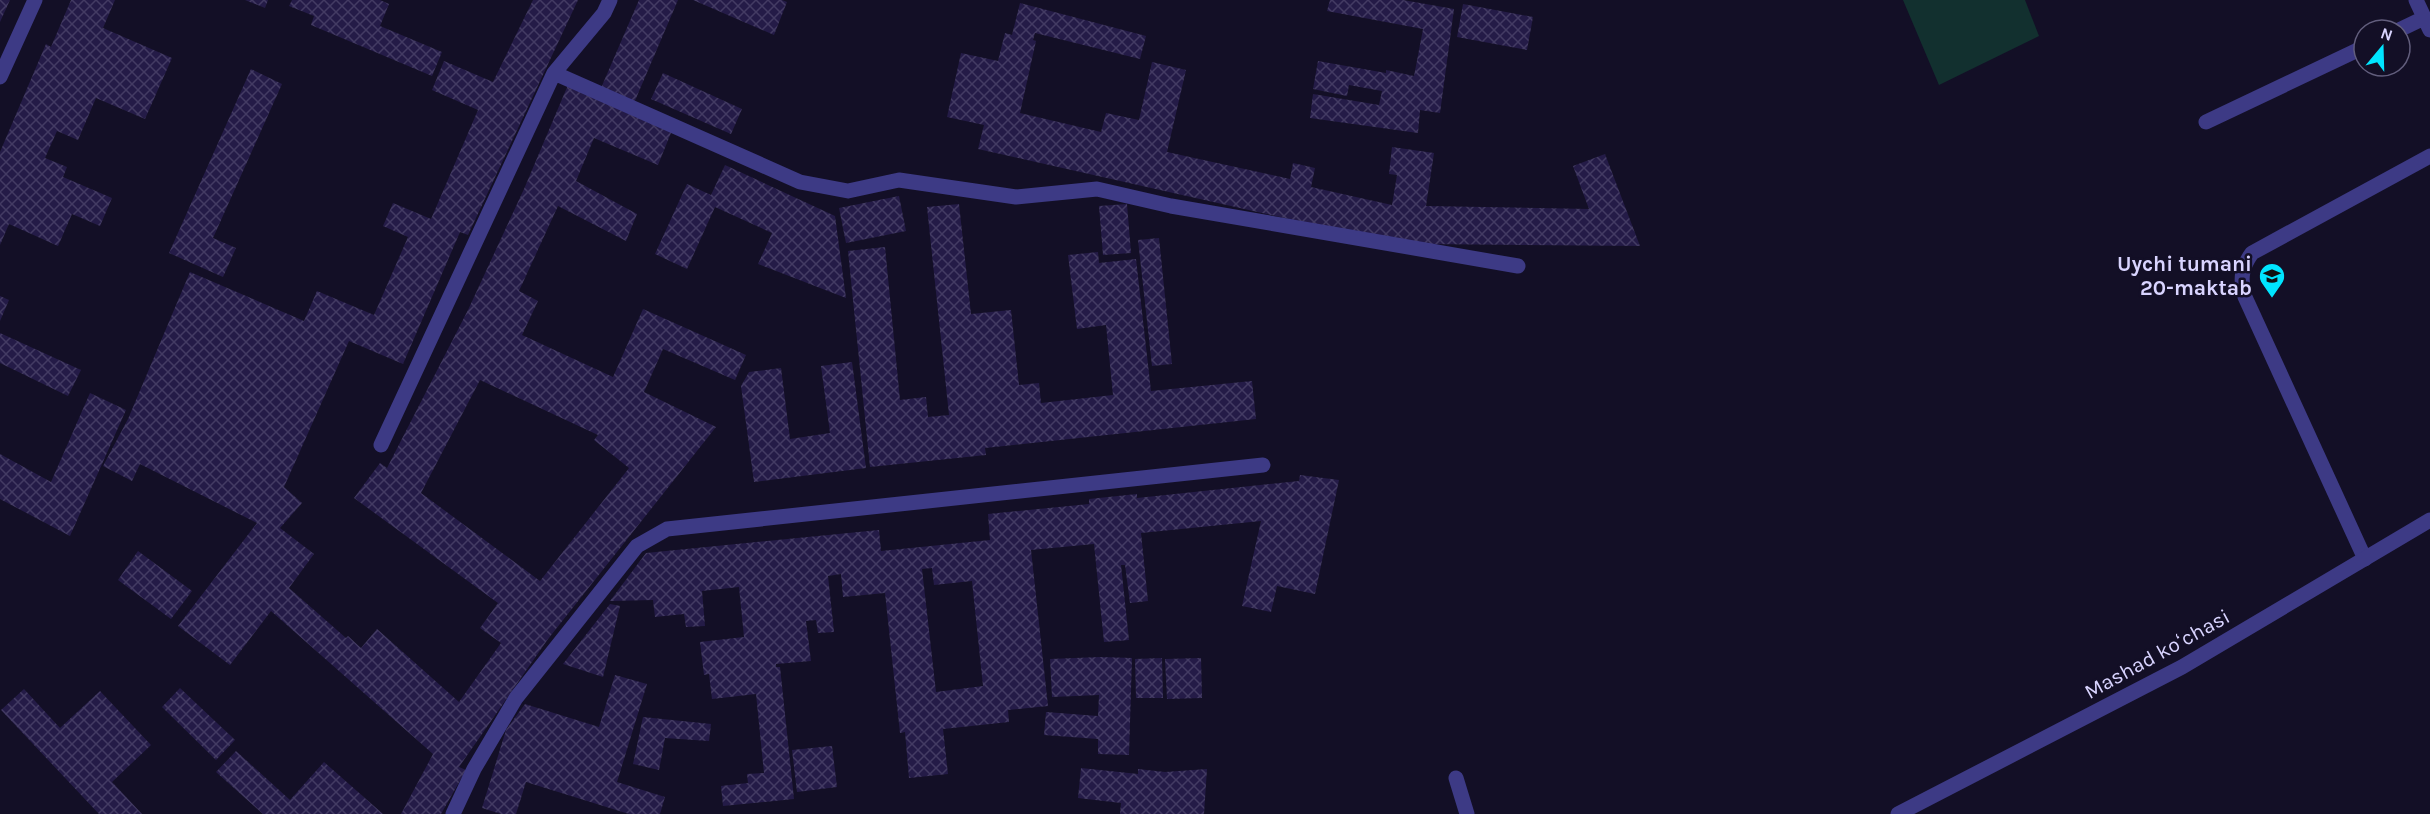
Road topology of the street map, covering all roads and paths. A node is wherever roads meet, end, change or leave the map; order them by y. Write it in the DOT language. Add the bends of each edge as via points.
graph roads {
  1 [pos="35,0"];
  2 [pos="610,0"];
  3 [pos="2416,0"];
  4 [pos="2427,24"];
  5 [pos="2412,27"];
  6 [pos="2352,52"];
  7 [pos="554,73"];
  8 [pos="0,77"];
  9 [pos="2206,122"];
  10 [pos="2430,156"];
  11 [pos="1518,267"];
  12 [pos="381,445"];
  13 [pos="1263,465"];
  14 [pos="2430,520"];
  15 [pos="2365,559"];
  16 [pos="1456,778"];
  17 [pos="453,814"];
  18 [pos="1467,814"];
  19 [pos="1898,814"];
  1 -- 8 [label="street"];
  2 -- 7 [label="street" via="604,13"];
  3 -- 4 [label="street"];
  4 -- 5 [label="street"];
  6 -- 9 [label="street"];
  7 -- 11 [label="street" via="800,182 848,191 899,180 1016,196 1097,189 1171,206"];
  7 -- 12 [label="street"];
  10 -- 15 [label="street" via="2252,253 2241,281"];
  13 -- 17 [label="street" via="667,529 638,546 516,698 474,769"];
  14 -- 15 [label="street, Mashad koʻchasi"];
  15 -- 19 [label="street, Mashad koʻchasi" via="2182,667"];
  16 -- 18 [label="street"];
}
